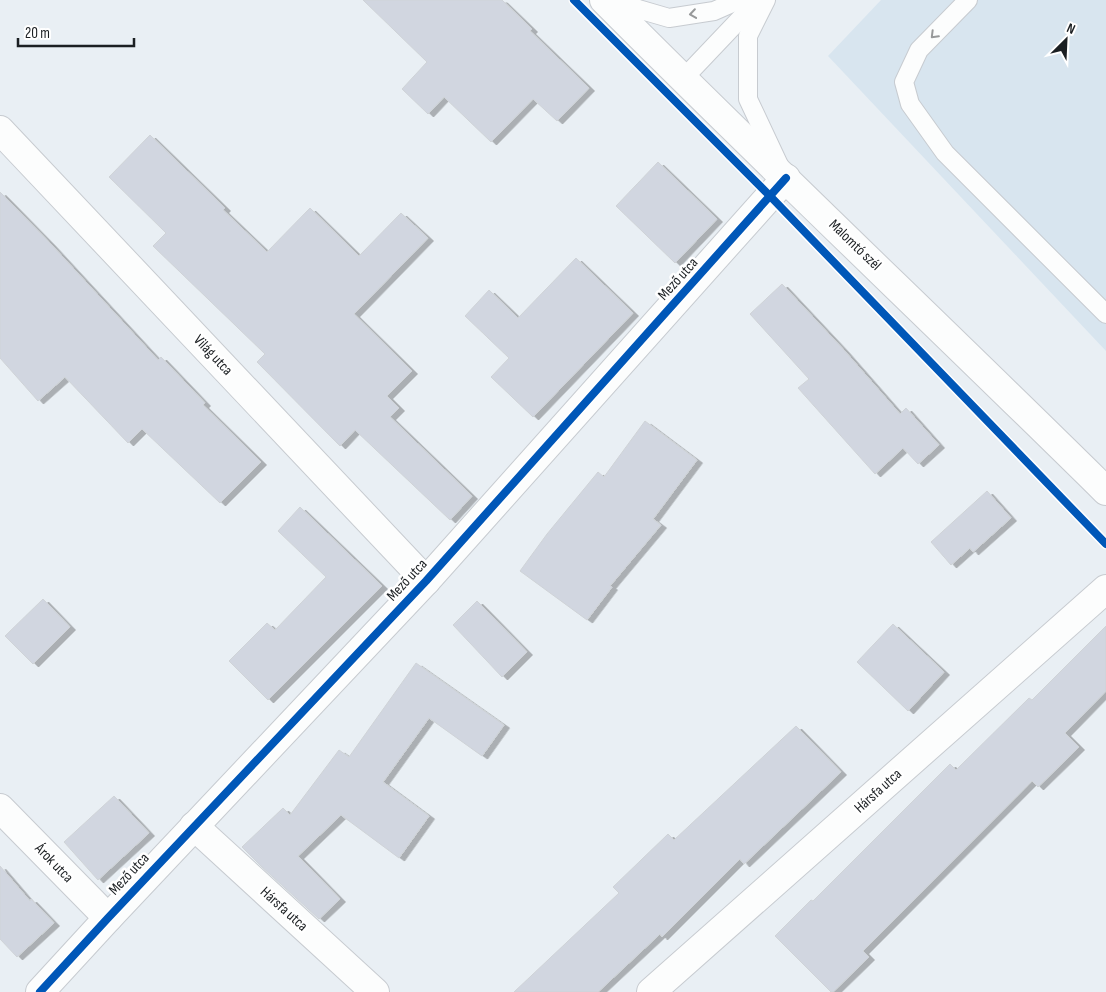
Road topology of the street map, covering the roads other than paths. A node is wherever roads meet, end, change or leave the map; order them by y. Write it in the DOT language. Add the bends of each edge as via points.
graph roads {
  1 [pos="604,0"];
  2 [pos="621,0"];
  3 [pos="739,0"];
  4 [pos="758,0"];
  5 [pos="766,0"];
  6 [pos="968,0"];
  7 [pos="682,79"];
  8 [pos="0,130"];
  9 [pos="786,178"];
  10 [pos="1106,314"];
  11 [pos="1106,491"];
  12 [pos="426,580"];
  13 [pos="1106,589"];
  14 [pos="0,808"];
  15 [pos="194,826"];
  16 [pos="108,918"];
  17 [pos="40,992"];
  18 [pos="375,992"];
  19 [pos="651,992"];
  1 -- 7 [label="street, Malomtó szél"];
  3 -- 2 [label="lane, one-way" via="714,11 669,18"];
  4 -- 7 [label="lane"];
  5 -- 9 [label="lane" via="748,36 748,99"];
  6 -- 10 [label="lane, one-way" via="919,50 904,82 910,104 945,154"];
  7 -- 9 [label="street, Malomtó szél"];
  8 -- 12 [label="street, Világ utca"];
  9 -- 11 [label="street, Malomtó szél"];
  9 -- 12 [label="street, Mező utca"];
  12 -- 15 [label="street, Mező utca"];
  13 -- 19 [label="street, Hársfa utca"];
  14 -- 16 [label="street, Árok utca"];
  15 -- 16 [label="street, Mező utca"];
  15 -- 18 [label="street, Hársfa utca"];
  16 -- 17 [label="street, Mező utca"];
}
